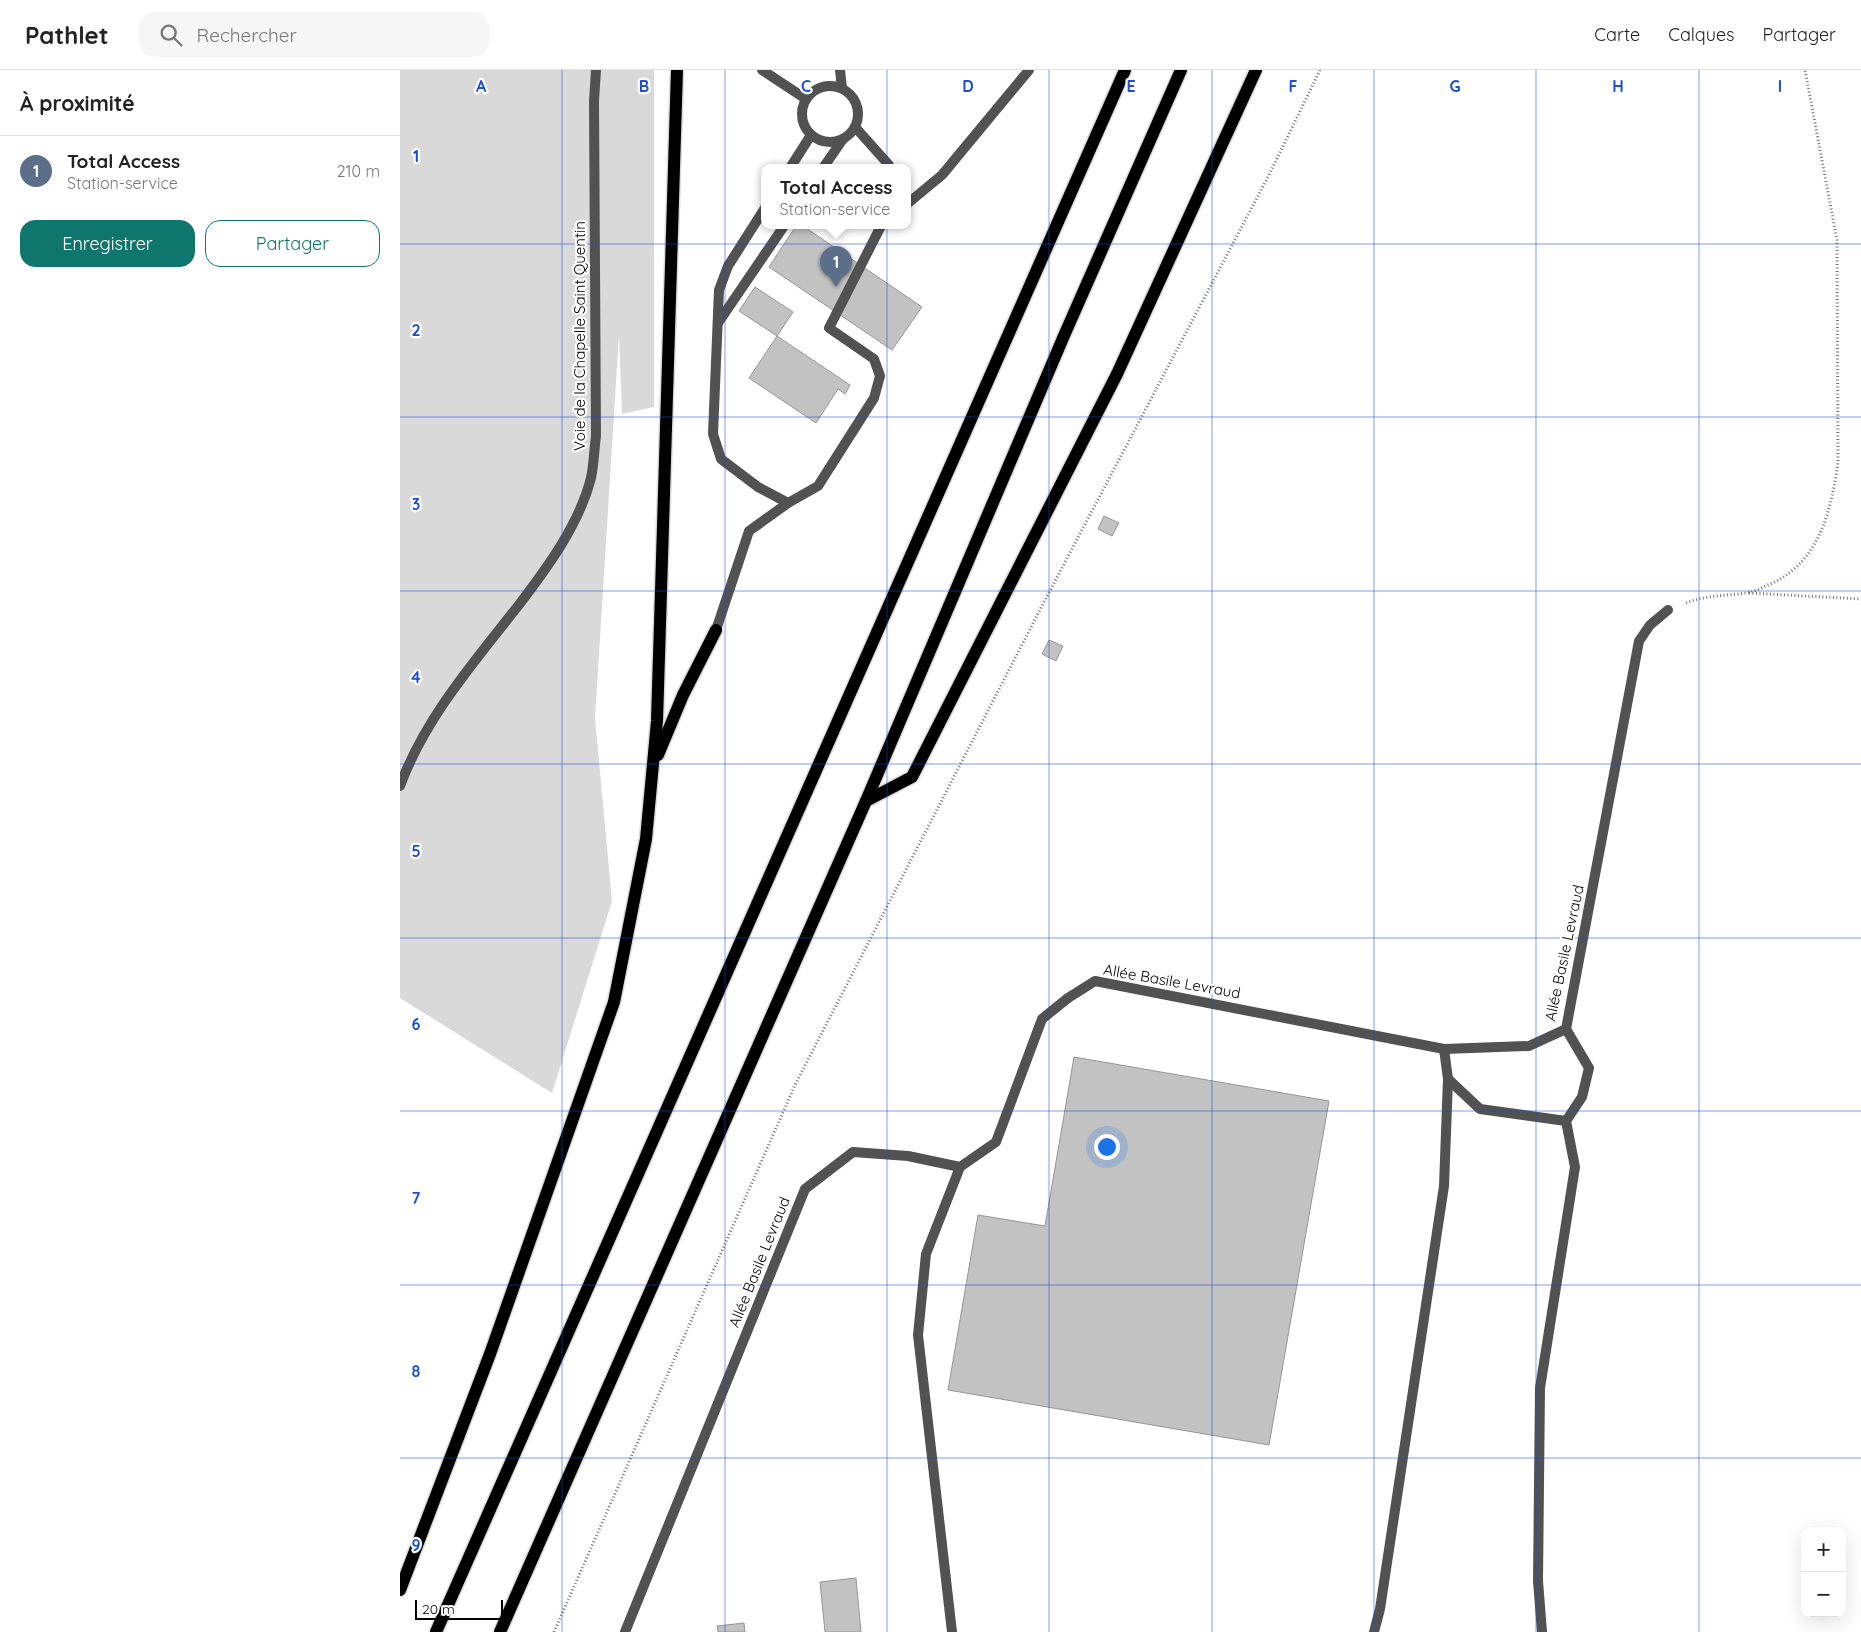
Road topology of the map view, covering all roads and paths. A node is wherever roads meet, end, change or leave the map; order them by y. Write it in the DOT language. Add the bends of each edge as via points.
graph roads {
  1 [pos="596,70"];
  2 [pos="677,70"];
  3 [pos="762,70"];
  4 [pos="840,70"];
  5 [pos="1029,70"];
  6 [pos="1124,70"];
  7 [pos="1181,70"];
  8 [pos="1256,70"];
  9 [pos="1320,70"];
  10 [pos="1805,70"];
  11 [pos="842,88"];
  12 [pos="806,99"];
  13 [pos="855,127"];
  14 [pos="811,135"];
  15 [pos="843,139"];
  16 [pos="793,164"];
  17 [pos="826,164"];
  18 [pos="889,164"];
  19 [pos="911,201"];
  20 [pos="761,214"];
  21 [pos="782,229"];
  22 [pos="878,229"];
  23 [pos="717,324"];
  24 [pos="788,503"];
  25 [pos="1748,593"];
  26 [pos="1861,599"];
  27 [pos="1668,610"];
  28 [pos="716,630"];
  29 [pos="652,767"];
  30 [pos="400,786"];
  31 [pos="866,801"];
  32 [pos="1566,1029"];
  33 [pos="1444,1049"];
  34 [pos="1448,1079"];
  35 [pos="1566,1121"];
  36 [pos="960,1167"];
  37 [pos="400,1590"];
  38 [pos="436,1632"];
  39 [pos="500,1632"];
  40 [pos="554,1632"];
  41 [pos="625,1632"];
  42 [pos="952,1632"];
  43 [pos="1374,1632"];
  44 [pos="1542,1632"];
  1 -- 30 [label="street, Voie de la Chapelle Saint Quentin" via="596,436 591,478 575,519 546,569 429,725"];
  2 -- 29 [label="main road" via="657,721"];
  3 -- 12 [label="street"];
  4 -- 11 [label="street"];
  5 -- 19 [label="street" via="942,175"];
  6 -- 38 [label="main road"];
  7 -- 31 [label="main road"];
  8 -- 31 [label="main road" via="1117,374 912,777"];
  9 -- 40 [label="path" via="795,1085"];
  10 -- 25 [label="path" via="1837,240 1838,462 1834,493 1825,522 1806,558 1784,578"];
  11 -- 12 [label="street" via="823,87"];
  11 -- 13 [label="street" via="856,103 858,118"];
  12 -- 14 [label="street" via="802,116"];
  13 -- 15 [label="street"];
  13 -- 18 [label="street"];
  14 -- 15 [label="street" via="825,142"];
  14 -- 16 [label="street"];
  15 -- 17 [label="street"];
  20 -- 23 [label="street" via="728,266 719,290"];
  21 -- 23 [label="street"];
  22 -- 24 [label="street" via="829,328 874,359 880,376 874,398 818,486"];
  23 -- 24 [label="street" via="713,434 721,459 758,487"];
  24 -- 28 [label="street" via="749,531"];
  25 -- 26 [label="path"];
  25 -- 27 [label="path" via="1721,594"];
  27 -- 32 [label="street, Allée Basile Levraud" via="1650,625 1639,641"];
  28 -- 29 [label="main road"];
  29 -- 37 [label="main road" via="646,839 614,1002 490,1354"];
  31 -- 39 [label="main road"];
  32 -- 33 [label="street, Allée Basile Levraud" via="1529,1046"];
  32 -- 35 [label="street" via="1589,1068 1582,1097"];
  33 -- 34 [label="street"];
  33 -- 36 [label="street, Allée Basile Levraud" via="1095,981 1042,1018 996,1142"];
  34 -- 35 [label="street" via="1480,1109"];
  34 -- 43 [label="street" via="1444,1186"];
  35 -- 44 [label="street" via="1575,1167 1540,1388 1538,1581"];
  36 -- 41 [label="street, Allée Basile Levraud" via="908,1156 852,1152 805,1189"];
  36 -- 42 [label="street" via="926,1254 918,1335"];
}
